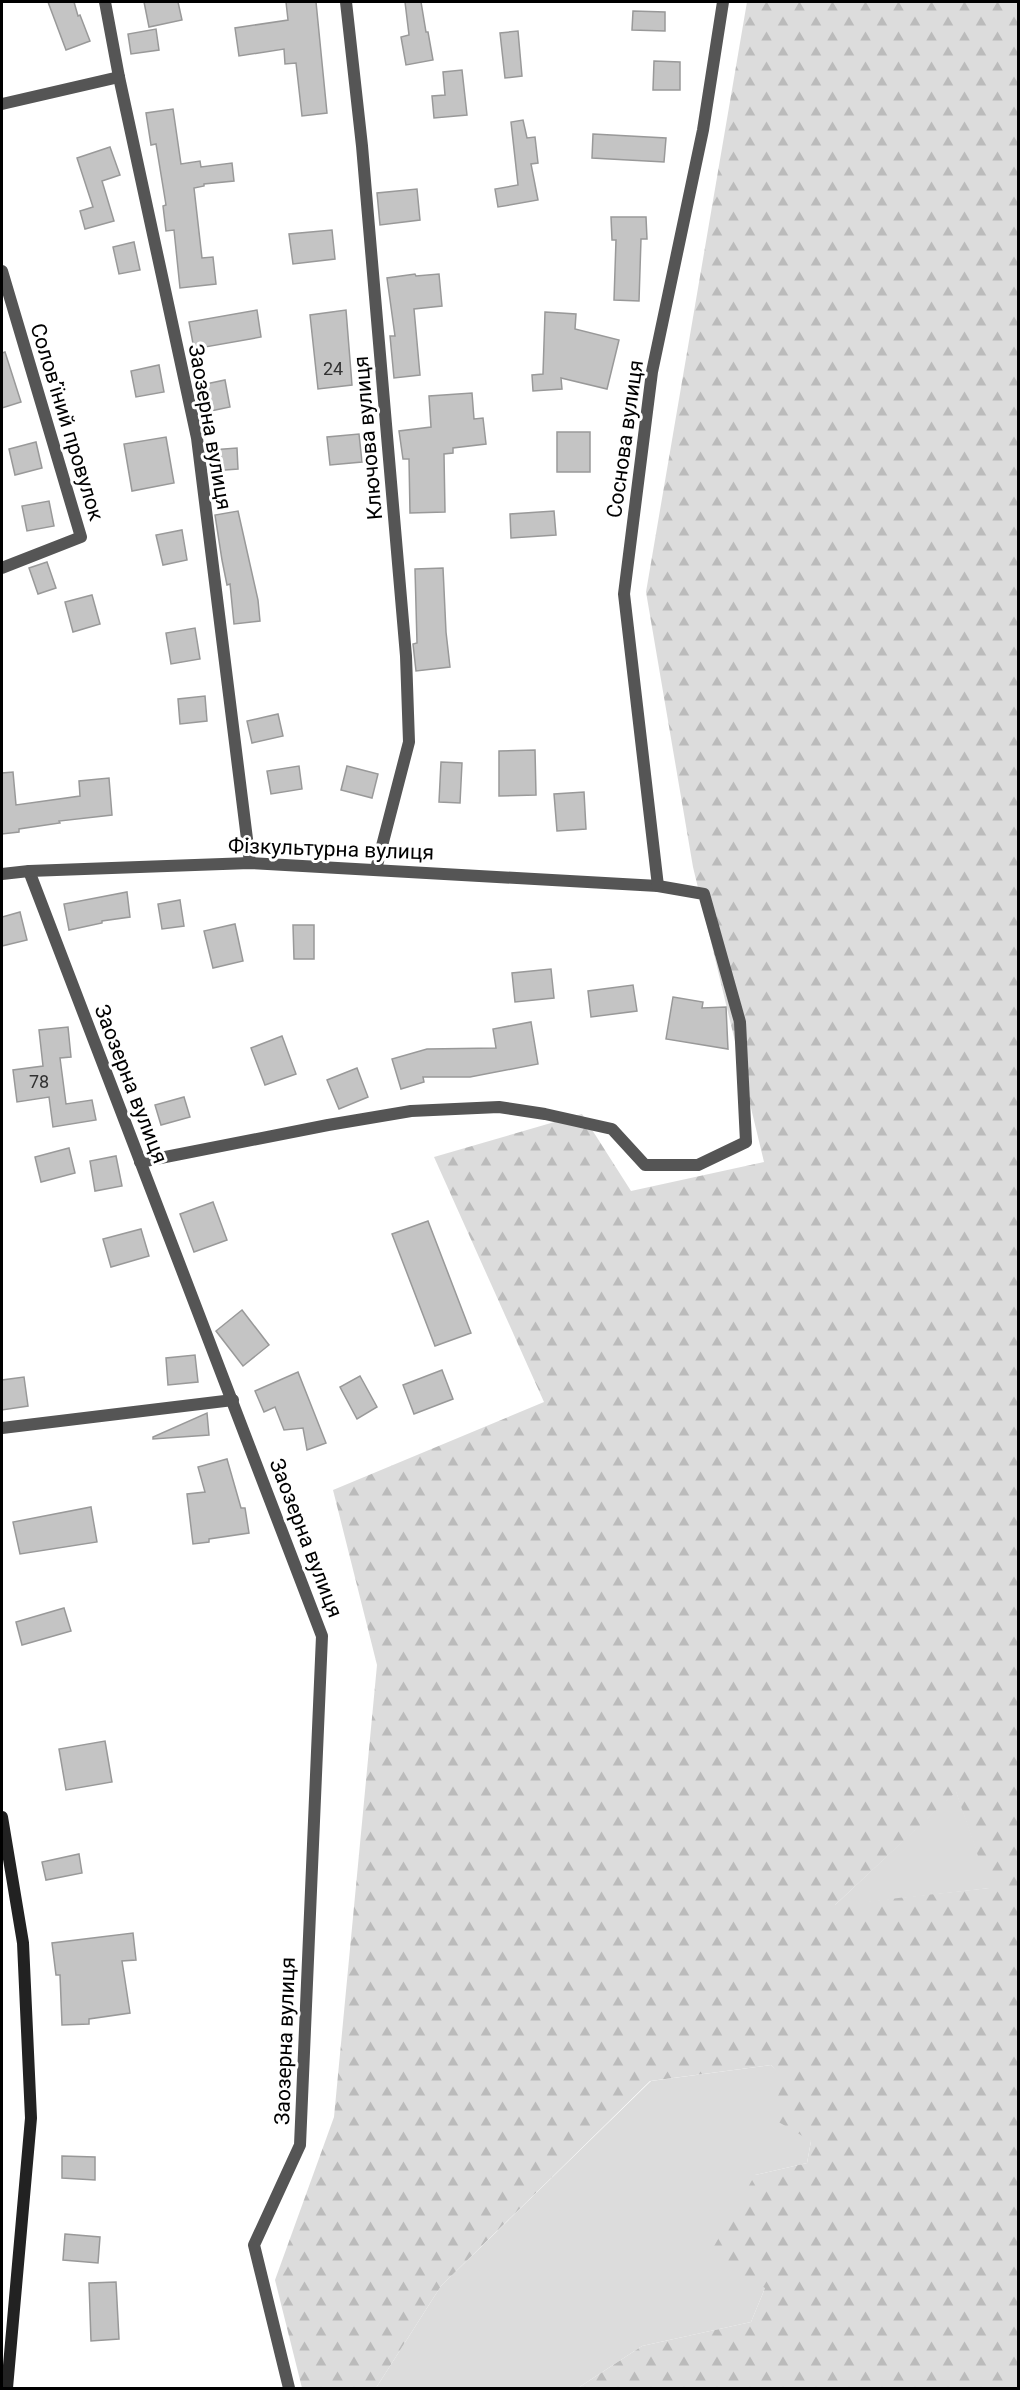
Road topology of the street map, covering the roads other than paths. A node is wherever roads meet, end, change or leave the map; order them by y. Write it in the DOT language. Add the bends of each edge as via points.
graph roads {
  1 [pos="105,2"];
  2 [pos="346,2"];
  3 [pos="723,2"];
  4 [pos="119,77"];
  5 [pos="2,104"];
  6 [pos="2,271"];
  7 [pos="2,568"];
  8 [pos="250,863"];
  9 [pos="376,869"];
  10 [pos="28,871"];
  11 [pos="2,874"];
  12 [pos="658,886"];
  13 [pos="140,1162"];
  14 [pos="233,1400"];
  15 [pos="2,1428"];
  16 [pos="2,1817"];
  17 [pos="7,2388"];
  18 [pos="289,2388"];
  1 -- 4 [label="street, Заозерна вулиця"];
  2 -- 9 [label="street, Ключова вулиця" via="406,656 409,742"];
  3 -- 12 [label="street, Соснова вулиця" via="703,130 652,372 624,594"];
  4 -- 5 [label="street"];
  4 -- 8 [label="street, Заозерна вулиця" via="197,438"];
  6 -- 7 [label="street, Соловʼїний провулок" via="81,537"];
  8 -- 9 [label="street, Фізкультурна вулиця"];
  8 -- 10 [label="street, Фізкультурна вулиця"];
  9 -- 12 [label="street, Фізкультурна вулиця"];
  10 -- 11 [label="street, Фізкультурна вулиця"];
  10 -- 13 [label="street, Заозерна вулиця"];
  12 -- 13 [label="street, Фізкультурна вулиця" via="704,894 740,1022 746,1142 698,1165 645,1164 612,1129 499,1107 411,1111"];
  13 -- 14 [label="street, Заозерна вулиця"];
  14 -- 15 [label="street"];
  14 -- 18 [label="street, Заозерна вулиця" via="322,1636 300,2145 254,2245"];
  16 -- 17 [label="main road" via="23,1942 31,2118"];
}
